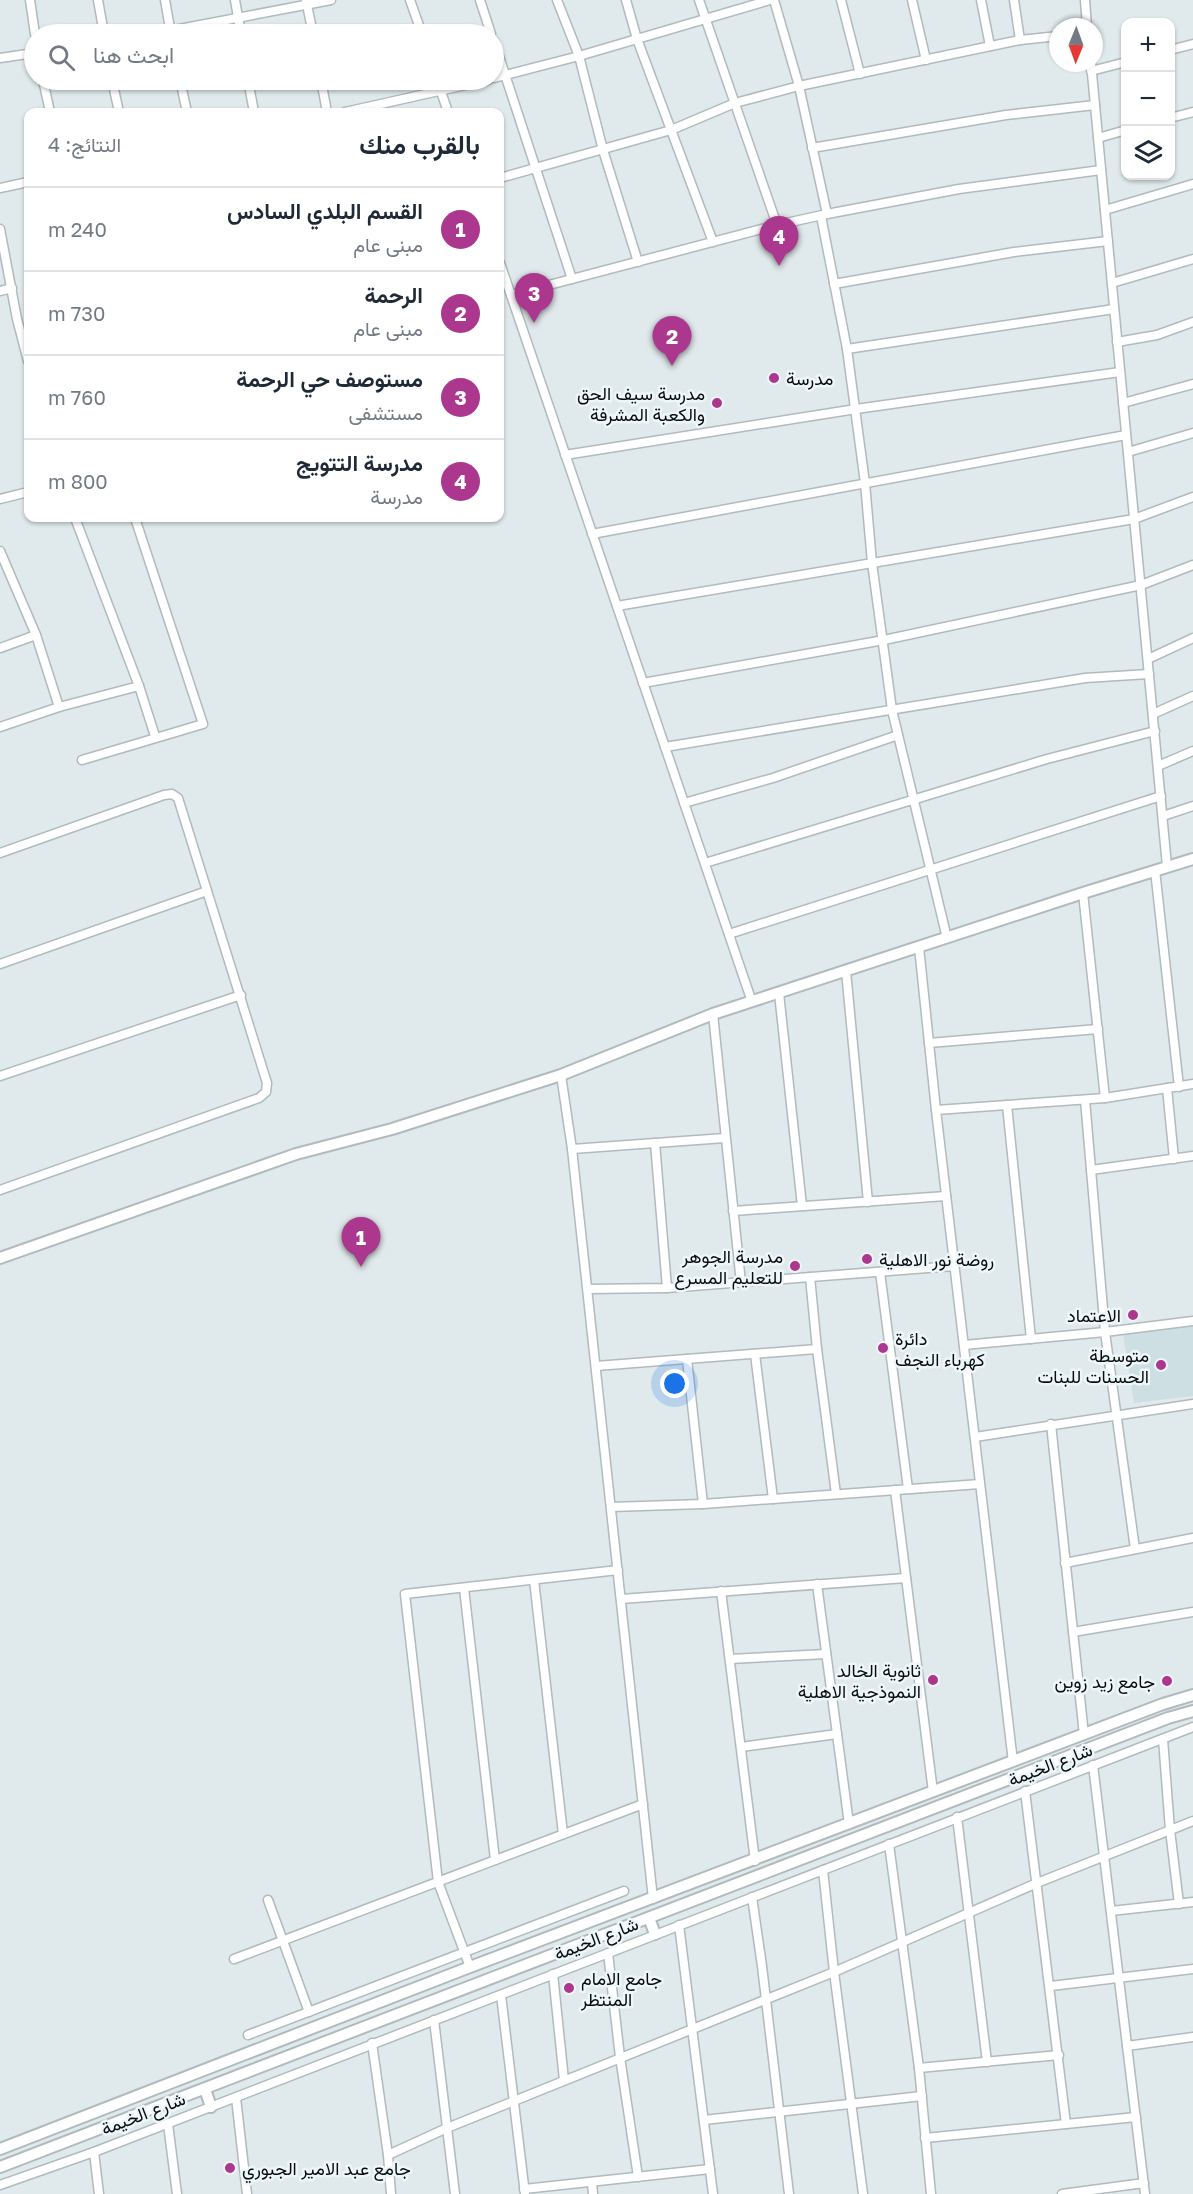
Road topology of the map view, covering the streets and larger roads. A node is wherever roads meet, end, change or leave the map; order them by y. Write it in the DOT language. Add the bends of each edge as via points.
graph roads {
  1 [pos="30,0"];
  2 [pos="98,0"];
  3 [pos="165,0"];
  4 [pos="235,0"];
  5 [pos="331,0"];
  6 [pos="410,0"];
  7 [pos="480,0"];
  8 [pos="557,0"];
  9 [pos="626,0"];
  10 [pos="699,0"];
  11 [pos="772,0"];
  12 [pos="841,0"];
  13 [pos="912,0"];
  14 [pos="981,0"];
  15 [pos="1014,0"];
  16 [pos="1086,0"];
  17 [pos="307,2"];
  18 [pos="238,18"];
  19 [pos="1087,18"];
  20 [pos="706,20"];
  21 [pos="34,24"];
  22 [pos="102,24"];
  23 [pos="169,24"];
  24 [pos="211,24"];
  25 [pos="239,24"];
  26 [pos="311,24"];
  27 [pos="418,24"];
  28 [pos="488,24"];
  29 [pos="1049,37"];
  30 [pos="637,39"];
  31 [pos="1020,40"];
  32 [pos="1193,44"];
  33 [pos="990,46"];
  34 [pos="1175,49"];
  35 [pos="24,54"];
  36 [pos="579,56"];
  37 [pos="0,58"];
  38 [pos="926,60"];
  39 [pos="1121,63"];
  40 [pos="1103,65"];
  41 [pos="504,72"];
  42 [pos="1092,72"];
  43 [pos="860,74"];
  44 [pos="505,75"];
  45 [pos="800,86"];
  46 [pos="45,90"];
  47 [pos="114,90"];
  48 [pos="182,90"];
  49 [pos="250,90"];
  50 [pos="323,90"];
  51 [pos="445,90"];
  52 [pos="441,91"];
  53 [pos="394,102"];
  54 [pos="735,103"];
  55 [pos="1095,105"];
  56 [pos="49,108"];
  57 [pos="118,108"];
  58 [pos="186,108"];
  59 [pos="253,108"];
  60 [pos="326,108"];
  61 [pos="365,108"];
  62 [pos="396,108"];
  63 [pos="447,108"];
  64 [pos="1193,112"];
  65 [pos="1175,117"];
  66 [pos="671,129"];
  67 [pos="1121,131"];
  68 [pos="1098,138"];
  69 [pos="812,148"];
  70 [pos="603,150"];
  71 [pos="536,168"];
  72 [pos="1101,170"];
  73 [pos="504,177"];
  74 [pos="24,183"];
  75 [pos="1193,184"];
  76 [pos="0,188"];
  77 [pos="1105,210"];
  78 [pos="824,215"];
  79 [pos="777,225"];
  80 [pos="0,229"];
  81 [pos="1108,241"];
  82 [pos="713,242"];
  83 [pos="1193,259"];
  84 [pos="638,262"];
  85 [pos="504,275"];
  86 [pos="572,279"];
  87 [pos="834,284"];
  88 [pos="1112,284"];
  89 [pos="12,288"];
  90 [pos="0,291"];
  91 [pos="511,295"];
  92 [pos="1114,309"];
  93 [pos="24,318"];
  94 [pos="17,319"];
  95 [pos="1193,322"];
  96 [pos="1117,342"];
  97 [pos="24,346"];
  98 [pos="847,349"];
  99 [pos="1120,372"];
  100 [pos="1193,384"];
  101 [pos="1123,403"];
  102 [pos="856,410"];
  103 [pos="1193,433"];
  104 [pos="1126,435"];
  105 [pos="1128,452"];
  106 [pos="565,454"];
  107 [pos="865,483"];
  108 [pos="24,493"];
  109 [pos="1193,497"];
  110 [pos="0,499"];
  111 [pos="1134,519"];
  112 [pos="77,522"];
  113 [pos="136,522"];
  114 [pos="592,534"];
  115 [pos="0,550"];
  116 [pos="872,563"];
  117 [pos="1193,565"];
  118 [pos="1141,585"];
  119 [pos="617,606"];
  120 [pos="36,635"];
  121 [pos="1193,638"];
  122 [pos="884,640"];
  123 [pos="0,648"];
  124 [pos="1148,659"];
  125 [pos="1149,674"];
  126 [pos="643,682"];
  127 [pos="139,686"];
  128 [pos="1193,696"];
  129 [pos="59,707"];
  130 [pos="892,710"];
  131 [pos="1153,714"];
  132 [pos="0,727"];
  133 [pos="1155,731"];
  134 [pos="898,735"];
  135 [pos="155,736"];
  136 [pos="665,747"];
  137 [pos="1193,751"];
  138 [pos="82,760"];
  139 [pos="1158,766"];
  140 [pos="1161,796"];
  141 [pos="914,800"];
  142 [pos="684,804"];
  143 [pos="1193,806"];
  144 [pos="1163,816"];
  145 [pos="0,853"];
  146 [pos="1193,859"];
  147 [pos="705,864"];
  148 [pos="1167,866"];
  149 [pos="930,869"];
  150 [pos="1155,870"];
  151 [pos="207,891"];
  152 [pos="1083,893"];
  153 [pos="729,934"];
  154 [pos="947,938"];
  155 [pos="919,947"];
  156 [pos="0,964"];
  157 [pos="846,971"];
  158 [pos="779,993"];
  159 [pos="241,995"];
  160 [pos="752,1002"];
  161 [pos="713,1014"];
  162 [pos="1098,1029"];
  163 [pos="929,1043"];
  164 [pos="561,1075"];
  165 [pos="0,1076"];
  166 [pos="1193,1084"];
  167 [pos="1179,1087"];
  168 [pos="1167,1088"];
  169 [pos="1105,1098"];
  170 [pos="1085,1100"];
  171 [pos="1008,1105"];
  172 [pos="936,1110"];
  173 [pos="725,1138"];
  174 [pos="656,1143"];
  175 [pos="572,1149"];
  176 [pos="1193,1156"];
  177 [pos="1174,1159"];
  178 [pos="1091,1170"];
  179 [pos="0,1190"];
  180 [pos="946,1196"];
  181 [pos="868,1202"];
  182 [pos="802,1206"];
  183 [pos="733,1211"];
  184 [pos="0,1258"];
  185 [pos="954,1266"];
  186 [pos="880,1272"];
  187 [pos="810,1277"];
  188 [pos="741,1283"];
  189 [pos="667,1288"];
  190 [pos="588,1289"];
  191 [pos="1193,1321"];
  192 [pos="1105,1332"];
  193 [pos="1031,1339"];
  194 [pos="964,1345"];
  195 [pos="817,1349"];
  196 [pos="755,1354"];
  197 [pos="687,1359"];
  198 [pos="596,1366"];
  199 [pos="1193,1404"];
  200 [pos="1118,1415"];
  201 [pos="1051,1424"];
  202 [pos="975,1437"];
  203 [pos="980,1484"];
  204 [pos="908,1489"];
  205 [pos="895,1490"];
  206 [pos="836,1494"];
  207 [pos="773,1499"];
  208 [pos="703,1504"];
  209 [pos="611,1507"];
  210 [pos="1193,1538"];
  211 [pos="1136,1549"];
  212 [pos="1065,1563"];
  213 [pos="618,1570"];
  214 [pos="906,1578"];
  215 [pos="534,1580"];
  216 [pos="817,1584"];
  217 [pos="464,1588"];
  218 [pos="721,1591"];
  219 [pos="621,1599"];
  220 [pos="1193,1612"];
  221 [pos="1073,1632"];
  222 [pos="826,1654"];
  223 [pos="730,1659"];
  224 [pos="1193,1695"];
  225 [pos="1193,1711"];
  226 [pos="1193,1727"];
  227 [pos="837,1734"];
  228 [pos="1084,1735"];
  229 [pos="1163,1738"];
  230 [pos="741,1747"];
  231 [pos="1013,1762"];
  232 [pos="1093,1765"];
  233 [pos="1025,1791"];
  234 [pos="933,1792"];
  235 [pos="643,1804"];
  236 [pos="957,1817"];
  237 [pos="1193,1821"];
  238 [pos="849,1824"];
  239 [pos="1170,1830"];
  240 [pos="831,1831"];
  241 [pos="563,1834"];
  242 [pos="889,1844"];
  243 [pos="811,1855"];
  244 [pos="1104,1856"];
  245 [pos="760,1859"];
  246 [pos="495,1860"];
  247 [pos="823,1870"];
  248 [pos="747,1880"];
  249 [pos="438,1882"];
  250 [pos="1037,1883"];
  251 [pos="624,1891"];
  252 [pos="752,1897"];
  253 [pos="268,1899"];
  254 [pos="653,1899"];
  255 [pos="1193,1902"];
  256 [pos="1179,1904"];
  257 [pos="1111,1911"];
  258 [pos="969,1913"];
  259 [pos="649,1917"];
  260 [pos="679,1925"];
  261 [pos="655,1934"];
  262 [pos="283,1940"];
  263 [pos="902,1942"];
  264 [pos="464,1952"];
  265 [pos="608,1953"];
  266 [pos="234,1959"];
  267 [pos="470,1967"];
  268 [pos="1193,1969"];
  269 [pos="834,1972"];
  270 [pos="553,1974"];
  271 [pos="1119,1978"];
  272 [pos="1050,1986"];
  273 [pos="501,1995"];
  274 [pos="765,1998"];
  275 [pos="309,2012"];
  276 [pos="434,2020"];
  277 [pos="692,2028"];
  278 [pos="248,2034"];
  279 [pos="1193,2037"];
  280 [pos="283,2039"];
  281 [pos="372,2043"];
  282 [pos="1127,2046"];
  283 [pos="1059,2055"];
  284 [pos="290,2056"];
  285 [pos="620,2057"];
  286 [pos="232,2059"];
  287 [pos="987,2062"];
  288 [pos="919,2068"];
  289 [pos="237,2076"];
  290 [pos="564,2080"];
  291 [pos="205,2089"];
  292 [pos="922,2096"];
  293 [pos="236,2098"];
  294 [pos="514,2100"];
  295 [pos="852,2104"];
  296 [pos="211,2107"];
  297 [pos="780,2112"];
  298 [pos="1136,2117"];
  299 [pos="704,2120"];
  300 [pos="168,2124"];
  301 [pos="1066,2124"];
  302 [pos="447,2128"];
  303 [pos="925,2138"];
  304 [pos="0,2149"];
  305 [pos="94,2152"];
  306 [pos="388,2155"];
  307 [pos="0,2167"];
  308 [pos="710,2169"];
  309 [pos="638,2177"];
  310 [pos="592,2182"];
  311 [pos="1144,2182"];
  312 [pos="0,2186"];
  313 [pos="524,2192"];
  314 [pos="1074,2193"];
  315 [pos="99,2194"];
  316 [pos="177,2194"];
  317 [pos="247,2194"];
  318 [pos="391,2194"];
  319 [pos="454,2194"];
  320 [pos="593,2194"];
  321 [pos="713,2194"];
  322 [pos="789,2194"];
  323 [pos="863,2194"];
  324 [pos="931,2194"];
  325 [pos="1062,2194"];
  326 [pos="1145,2194"];
  1 -- 21 [label="street"];
  2 -- 22 [label="street"];
  3 -- 23 [label="street"];
  4 -- 18 [label="street"];
  5 -- 17 [label="street"];
  6 -- 27 [label="street"];
  7 -- 28 [label="street"];
  8 -- 36 [label="street"];
  9 -- 30 [label="street"];
  10 -- 20 [label="street"];
  11 -- 20 [label="street"];
  11 -- 45 [label="street"];
  12 -- 43 [label="street"];
  13 -- 38 [label="street"];
  14 -- 33 [label="street"];
  15 -- 31 [label="street"];
  16 -- 19 [label="street"];
  17 -- 18 [label="street"];
  17 -- 26 [label="street"];
  18 -- 24 [label="street"];
  18 -- 25 [label="street"];
  20 -- 30 [label="street"];
  20 -- 54 [label="street"];
  29 -- 31 [label="street"];
  30 -- 36 [label="street"];
  30 -- 66 [label="street"];
  31 -- 33 [label="street"];
  32 -- 34 [label="street"];
  33 -- 38 [label="street"];
  35 -- 37 [label="street"];
  36 -- 44 [label="street"];
  36 -- 70 [label="street"];
  38 -- 43 [label="street"];
  39 -- 40 [label="street"];
  41 -- 44 [label="street"];
  42 -- 55 [label="street"];
  43 -- 45 [label="street"];
  44 -- 71 [label="street"];
  45 -- 54 [label="street"];
  45 -- 69 [label="street"];
  46 -- 56 [label="street"];
  47 -- 57 [label="street"];
  48 -- 58 [label="street"];
  49 -- 59 [label="street"];
  50 -- 60 [label="street"];
  51 -- 52 [label="street"];
  52 -- 53 [label="street"];
  52 -- 63 [label="street"];
  53 -- 61 [label="street"];
  53 -- 62 [label="street"];
  54 -- 66 [label="street"];
  54 -- 79 [label="street"];
  55 -- 68 [label="street"];
  55 -- 69 [label="street" via="1006,115"];
  64 -- 65 [label="street"];
  66 -- 70 [label="street"];
  66 -- 82 [label="street"];
  67 -- 68 [label="street"];
  68 -- 72 [label="street"];
  69 -- 78 [label="street"];
  70 -- 71 [label="street"];
  70 -- 84 [label="street"];
  71 -- 73 [label="street"];
  71 -- 86 [label="street"];
  72 -- 77 [label="street"];
  72 -- 78 [label="street" via="959,189"];
  74 -- 76 [label="street"];
  75 -- 77 [label="street"];
  77 -- 81 [label="street"];
  78 -- 79 [label="street"];
  78 -- 87 [label="street"];
  79 -- 82 [label="street"];
  80 -- 89 [label="street"];
  81 -- 87 [label="street" via="1014,252"];
  81 -- 88 [label="street"];
  82 -- 84 [label="street"];
  83 -- 88 [label="street"];
  84 -- 86 [label="street"];
  85 -- 91 [label="street"];
  86 -- 91 [label="street"];
  87 -- 98 [label="street"];
  88 -- 92 [label="street"];
  89 -- 90 [label="street"];
  89 -- 94 [label="street"];
  91 -- 106 [label="street"];
  92 -- 96 [label="street"];
  92 -- 98 [label="street"];
  93 -- 94 [label="street"];
  94 -- 97 [label="street"];
  95 -- 96 [label="street" via="1157,335"];
  96 -- 99 [label="street"];
  98 -- 102 [label="street"];
  99 -- 101 [label="street"];
  99 -- 102 [label="street"];
  100 -- 101 [label="street"];
  101 -- 104 [label="street"];
  102 -- 106 [label="street"];
  102 -- 107 [label="street"];
  103 -- 105 [label="street"];
  104 -- 105 [label="street"];
  104 -- 107 [label="street"];
  105 -- 111 [label="street"];
  106 -- 114 [label="street"];
  107 -- 114 [label="street"];
  107 -- 116 [label="street"];
  108 -- 110 [label="street"];
  109 -- 111 [label="street"];
  111 -- 116 [label="street"];
  111 -- 118 [label="street"];
  112 -- 127 [label="street"];
  113 -- 135 [label="street" via="203,724"];
  114 -- 119 [label="street"];
  115 -- 120 [label="street"];
  116 -- 119 [label="street"];
  116 -- 122 [label="street"];
  117 -- 118 [label="street"];
  118 -- 122 [label="street"];
  118 -- 124 [label="street"];
  119 -- 126 [label="street"];
  120 -- 123 [label="street"];
  120 -- 129 [label="street"];
  121 -- 124 [label="street"];
  122 -- 126 [label="street"];
  122 -- 130 [label="street"];
  124 -- 125 [label="street"];
  125 -- 130 [label="street" via="1085,678"];
  125 -- 131 [label="street"];
  126 -- 136 [label="street"];
  127 -- 129 [label="street"];
  127 -- 135 [label="street"];
  128 -- 131 [label="street"];
  129 -- 132 [label="street"];
  130 -- 134 [label="street"];
  130 -- 136 [label="street"];
  131 -- 133 [label="street"];
  133 -- 139 [label="street"];
  133 -- 141 [label="street"];
  134 -- 141 [label="street"];
  134 -- 142 [label="street"];
  135 -- 138 [label="street"];
  136 -- 142 [label="street"];
  137 -- 139 [label="street"];
  139 -- 140 [label="street"];
  140 -- 144 [label="street"];
  140 -- 149 [label="street"];
  141 -- 147 [label="street"];
  141 -- 149 [label="street"];
  142 -- 147 [label="street"];
  143 -- 144 [label="street"];
  144 -- 148 [label="street"];
  145 -- 151 [label="street" via="172,794 178,798"];
  146 -- 148 [label="street"];
  147 -- 153 [label="street"];
  148 -- 150 [label="street"];
  149 -- 153 [label="street"];
  149 -- 154 [label="street"];
  150 -- 152 [label="street"];
  150 -- 167 [label="street"];
  151 -- 156 [label="street"];
  151 -- 159 [label="street"];
  152 -- 154 [label="street"];
  152 -- 162 [label="street"];
  153 -- 160 [label="street"];
  154 -- 155 [label="street"];
  155 -- 157 [label="street"];
  155 -- 163 [label="street"];
  157 -- 158 [label="street"];
  157 -- 181 [label="street"];
  158 -- 160 [label="street"];
  158 -- 182 [label="street"];
  159 -- 165 [label="street"];
  159 -- 179 [label="street" via="267,1083 266,1092 259,1098"];
  160 -- 161 [label="street"];
  161 -- 164 [label="street"];
  161 -- 173 [label="street"];
  162 -- 163 [label="street"];
  162 -- 169 [label="street"];
  163 -- 172 [label="street"];
  164 -- 175 [label="street"];
  164 -- 184 [label="street" via="392,1129 296,1154"];
  166 -- 167 [label="street"];
  167 -- 168 [label="street"];
  168 -- 169 [label="street"];
  168 -- 177 [label="street"];
  169 -- 170 [label="street"];
  170 -- 171 [label="street"];
  170 -- 178 [label="street"];
  171 -- 172 [label="street"];
  171 -- 193 [label="street"];
  172 -- 180 [label="street"];
  173 -- 174 [label="street"];
  173 -- 183 [label="street"];
  174 -- 175 [label="street"];
  174 -- 189 [label="street"];
  175 -- 190 [label="street"];
  176 -- 177 [label="street"];
  177 -- 178 [label="street"];
  178 -- 192 [label="street"];
  180 -- 181 [label="street"];
  180 -- 185 [label="street"];
  181 -- 182 [label="street"];
  182 -- 183 [label="street"];
  183 -- 188 [label="street"];
  185 -- 186 [label="street"];
  185 -- 194 [label="street"];
  186 -- 187 [label="street"];
  186 -- 204 [label="street"];
  187 -- 188 [label="street"];
  187 -- 195 [label="street"];
  188 -- 189 [label="street"];
  189 -- 190 [label="street"];
  190 -- 198 [label="street"];
  191 -- 192 [label="street"];
  192 -- 193 [label="street"];
  192 -- 200 [label="street"];
  193 -- 194 [label="street"];
  194 -- 202 [label="street"];
  195 -- 196 [label="street"];
  195 -- 206 [label="street"];
  196 -- 197 [label="street"];
  196 -- 207 [label="street"];
  197 -- 198 [label="street"];
  197 -- 208 [label="street"];
  198 -- 209 [label="street"];
  199 -- 200 [label="street"];
  200 -- 201 [label="street"];
  200 -- 211 [label="street"];
  201 -- 202 [label="street"];
  201 -- 212 [label="street"];
  202 -- 203 [label="street"];
  203 -- 204 [label="street"];
  203 -- 231 [label="street"];
  204 -- 205 [label="street"];
  205 -- 206 [label="street"];
  205 -- 214 [label="street"];
  206 -- 207 [label="street"];
  207 -- 208 [label="street"];
  208 -- 209 [label="street"];
  209 -- 213 [label="street"];
  210 -- 211 [label="street"];
  211 -- 212 [label="street"];
  212 -- 221 [label="street"];
  213 -- 215 [label="street"];
  213 -- 219 [label="street"];
  214 -- 216 [label="street"];
  214 -- 234 [label="street"];
  215 -- 217 [label="street"];
  215 -- 241 [label="street"];
  216 -- 218 [label="street"];
  216 -- 222 [label="street"];
  217 -- 246 [label="street"];
  217 -- 249 [label="street" via="405,1594"];
  218 -- 219 [label="street"];
  218 -- 223 [label="street"];
  219 -- 235 [label="street"];
  220 -- 221 [label="street"];
  221 -- 228 [label="street"];
  222 -- 223 [label="street"];
  222 -- 227 [label="street"];
  223 -- 230 [label="street"];
  224 -- 228 [label="street, شارع الخيمة"];
  225 -- 243 [label="street, شارع الخيمة"];
  226 -- 229 [label="street"];
  227 -- 230 [label="street"];
  227 -- 238 [label="street"];
  228 -- 231 [label="street, شارع الخيمة"];
  229 -- 232 [label="street"];
  229 -- 239 [label="street"];
  230 -- 245 [label="street"];
  231 -- 234 [label="street, شارع الخيمة"];
  232 -- 233 [label="street"];
  232 -- 244 [label="street"];
  233 -- 236 [label="street"];
  233 -- 250 [label="street"];
  234 -- 238 [label="street, شارع الخيمة"];
  235 -- 241 [label="street"];
  235 -- 254 [label="street"];
  236 -- 242 [label="street"];
  236 -- 258 [label="street"];
  237 -- 239 [label="street"];
  238 -- 240 [label="street, شارع الخيمة"];
  239 -- 244 [label="street"];
  239 -- 256 [label="street"];
  240 -- 243 [label="street" via="805,1846 804,1853"];
  240 -- 245 [label="street, شارع الخيمة"];
  241 -- 246 [label="street"];
  242 -- 247 [label="street"];
  242 -- 263 [label="street"];
  243 -- 248 [label="street, شارع الخيمة"];
  244 -- 250 [label="street"];
  244 -- 257 [label="street"];
  245 -- 248 [label="street" via="770,1860 770,1866"];
  245 -- 254 [label="street, شارع الخيمة"];
  246 -- 249 [label="street"];
  247 -- 252 [label="street"];
  247 -- 269 [label="street"];
  248 -- 259 [label="street, شارع الخيمة"];
  249 -- 262 [label="street"];
  249 -- 264 [label="street"];
  250 -- 258 [label="street"];
  250 -- 272 [label="street"];
  251 -- 264 [label="street"];
  252 -- 260 [label="street"];
  252 -- 274 [label="street"];
  253 -- 262 [label="street"];
  254 -- 267 [label="street, شارع الخيمة"];
  255 -- 256 [label="street"];
  256 -- 257 [label="street"];
  257 -- 271 [label="street"];
  258 -- 263 [label="street"];
  258 -- 287 [label="street"];
  259 -- 261 [label="street"];
  259 -- 284 [label="street, شارع الخيمة"];
  260 -- 261 [label="street"];
  260 -- 277 [label="street"];
  261 -- 265 [label="street"];
  262 -- 266 [label="street"];
  262 -- 275 [label="street"];
  263 -- 269 [label="street"];
  263 -- 288 [label="street"];
  264 -- 267 [label="street"];
  264 -- 275 [label="street"];
  265 -- 270 [label="street"];
  265 -- 285 [label="street"];
  267 -- 280 [label="street, شارع الخيمة"];
  268 -- 271 [label="street"];
  269 -- 274 [label="street"];
  269 -- 295 [label="street"];
  270 -- 273 [label="street"];
  270 -- 290 [label="street"];
  271 -- 272 [label="street"];
  271 -- 282 [label="street"];
  272 -- 283 [label="street"];
  273 -- 276 [label="street"];
  273 -- 294 [label="street"];
  274 -- 277 [label="street"];
  274 -- 297 [label="street"];
  275 -- 278 [label="street"];
  276 -- 281 [label="street"];
  276 -- 302 [label="street"];
  277 -- 285 [label="street"];
  277 -- 299 [label="street"];
  279 -- 282 [label="street"];
  280 -- 284 [label="street"];
  280 -- 286 [label="street, شارع الخيمة"];
  281 -- 293 [label="street"];
  281 -- 306 [label="street"];
  282 -- 298 [label="street"];
  283 -- 287 [label="street"];
  283 -- 301 [label="street"];
  284 -- 289 [label="street, شارع الخيمة"];
  285 -- 290 [label="street"];
  285 -- 309 [label="street"];
  286 -- 289 [label="street"];
  286 -- 304 [label="street, شارع الخيمة"];
  287 -- 288 [label="street"];
  288 -- 292 [label="street"];
  289 -- 291 [label="street, شارع الخيمة"];
  290 -- 294 [label="street"];
  291 -- 296 [label="street"];
  291 -- 307 [label="street, شارع الخيمة"];
  292 -- 295 [label="street"];
  292 -- 303 [label="street"];
  293 -- 296 [label="street"];
  293 -- 317 [label="street"];
  294 -- 302 [label="street"];
  294 -- 313 [label="street"];
  295 -- 297 [label="street"];
  295 -- 323 [label="street"];
  296 -- 300 [label="street"];
  297 -- 299 [label="street"];
  297 -- 322 [label="street"];
  298 -- 301 [label="street"];
  298 -- 311 [label="street"];
  299 -- 308 [label="street"];
  300 -- 305 [label="street"];
  300 -- 316 [label="street"];
  301 -- 303 [label="street"];
  302 -- 306 [label="street"];
  302 -- 319 [label="street"];
  303 -- 324 [label="street"];
  305 -- 312 [label="street"];
  305 -- 315 [label="street"];
  306 -- 318 [label="street"];
  308 -- 309 [label="street"];
  308 -- 321 [label="street"];
  309 -- 310 [label="street"];
  310 -- 313 [label="street"];
  310 -- 320 [label="street"];
  311 -- 314 [label="street"];
  311 -- 326 [label="street"];
  314 -- 325 [label="street"];
}
